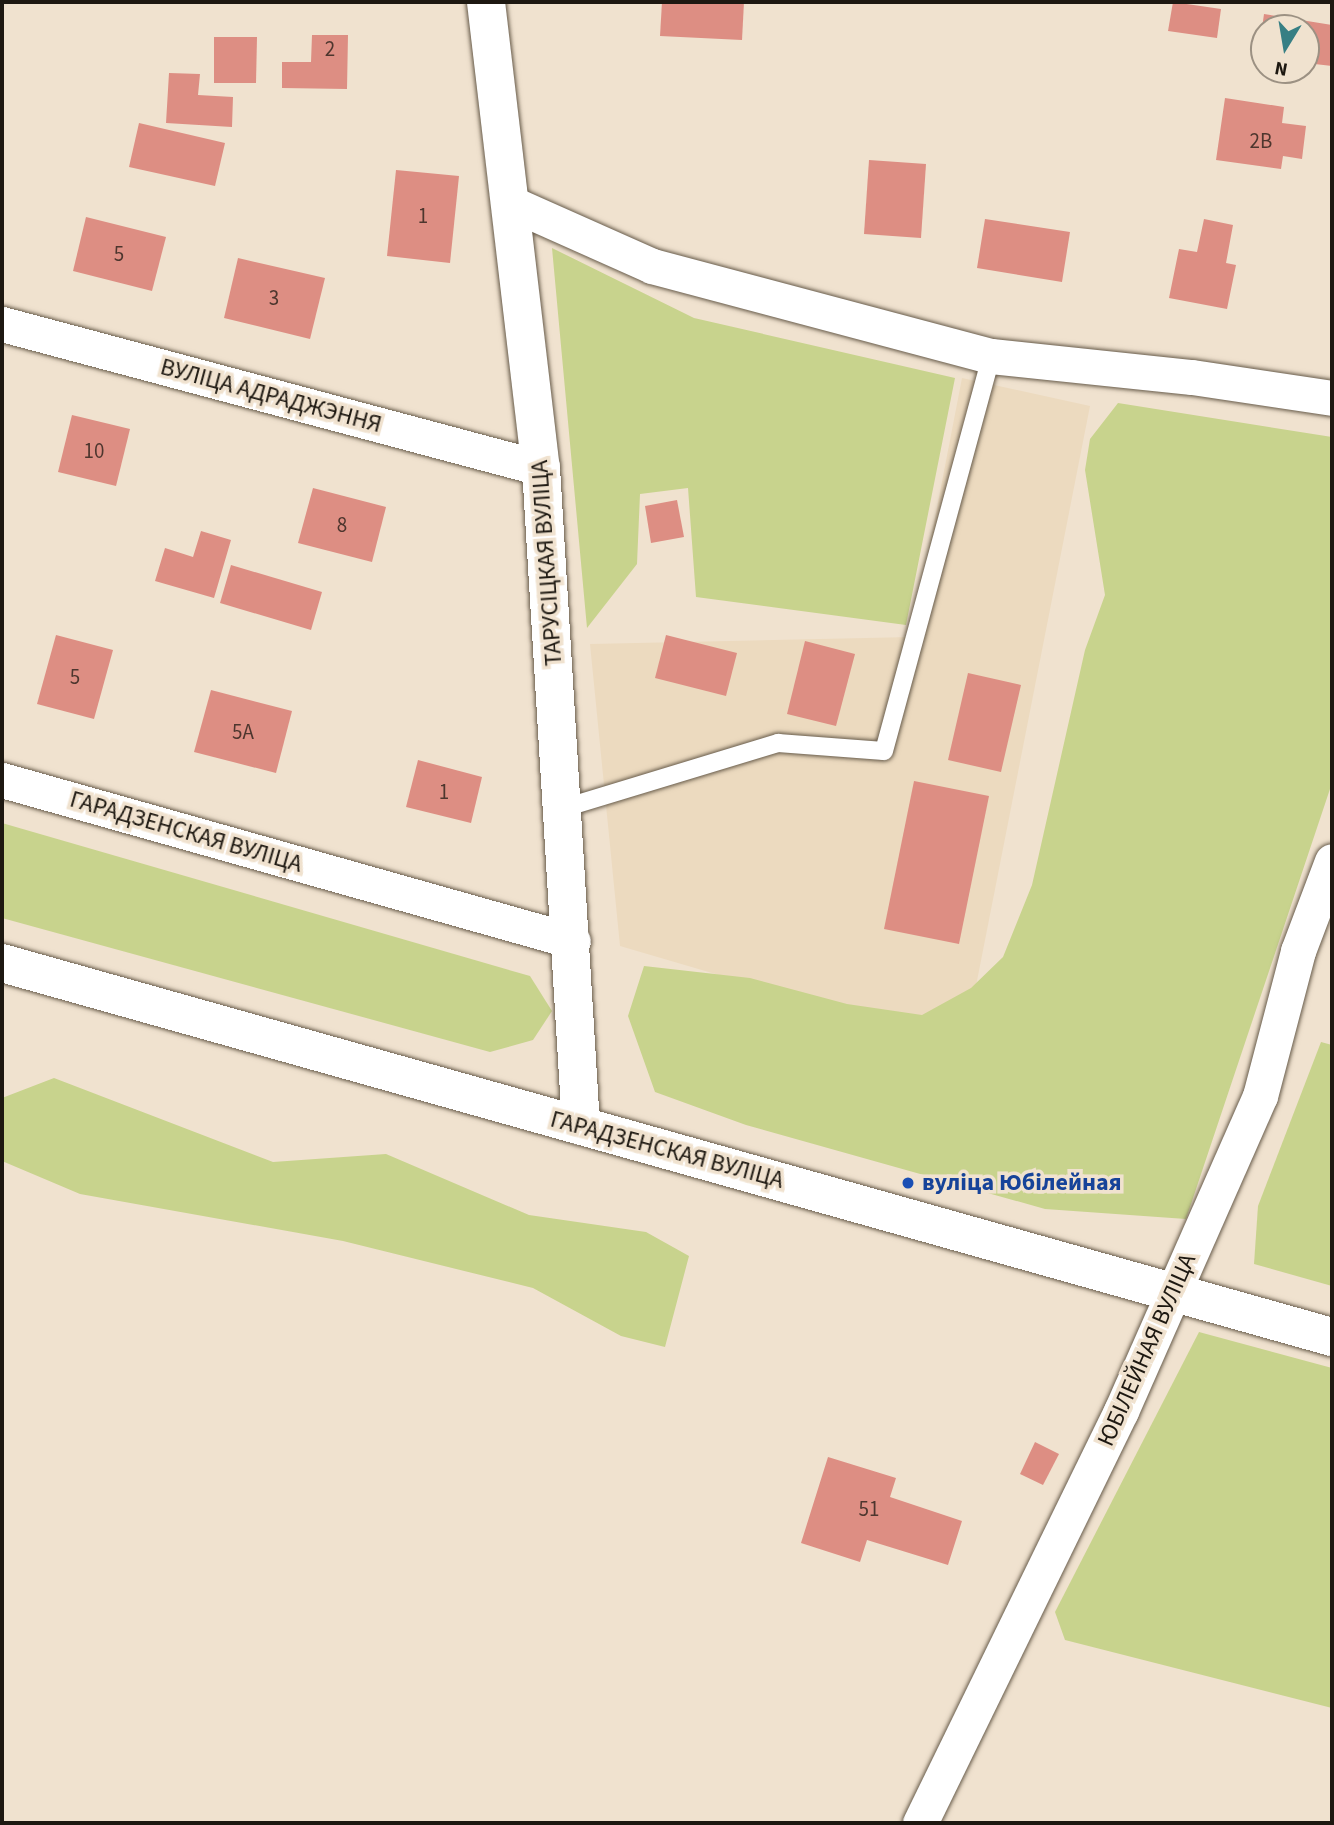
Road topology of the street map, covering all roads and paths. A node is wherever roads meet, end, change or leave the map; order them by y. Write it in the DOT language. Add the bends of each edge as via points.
graph roads {
  1 [pos="486,2"];
  2 [pos="513,204"];
  3 [pos="2,324"];
  4 [pos="992,356"];
  5 [pos="1332,398"];
  6 [pos="541,468"];
  7 [pos="2,780"];
  8 [pos="564,808"];
  9 [pos="1332,861"];
  10 [pos="573,941"];
  11 [pos="2,962"];
  12 [pos="581,1126"];
  13 [pos="1172,1295"];
  14 [pos="1332,1338"];
  15 [pos="920,1823"];
  1 -- 2 [label="main road, ТАРУСІЦКАЯ ВУЛІЦА"];
  2 -- 4 [label="street" via="652,266"];
  2 -- 6 [label="main road, ТАРУСІЦКАЯ ВУЛІЦА"];
  3 -- 6 [label="street, ВУЛІЦА АДРАДЖЭННЯ"];
  4 -- 5 [label="street" via="1192,377"];
  4 -- 8 [label="lane" via="884,751 778,743"];
  6 -- 8 [label="main road, ТАРУСІЦКАЯ ВУЛІЦА"];
  7 -- 10 [label="street, ГАРАДЗЕНСКАЯ ВУЛІЦА"];
  8 -- 10 [label="main road, ТАРУСІЦКАЯ ВУЛІЦА"];
  9 -- 13 [label="street, ЮБІЛЕЙНАЯ ВУЛІЦА" via="1298,951 1260,1096"];
  10 -- 12 [label="main road, ТАРУСІЦКАЯ ВУЛІЦА"];
  11 -- 12 [label="main road, ГАРАДЗЕНСКАЯ ВУЛІЦА"];
  12 -- 13 [label="main road, ГАРАДЗЕНСКАЯ ВУЛІЦА"];
  13 -- 14 [label="main road, ГАРАДЗЕНСКАЯ ВУЛІЦА"];
  13 -- 15 [label="street, ЮБІЛЕЙНАЯ ВУЛІЦА"];
}
